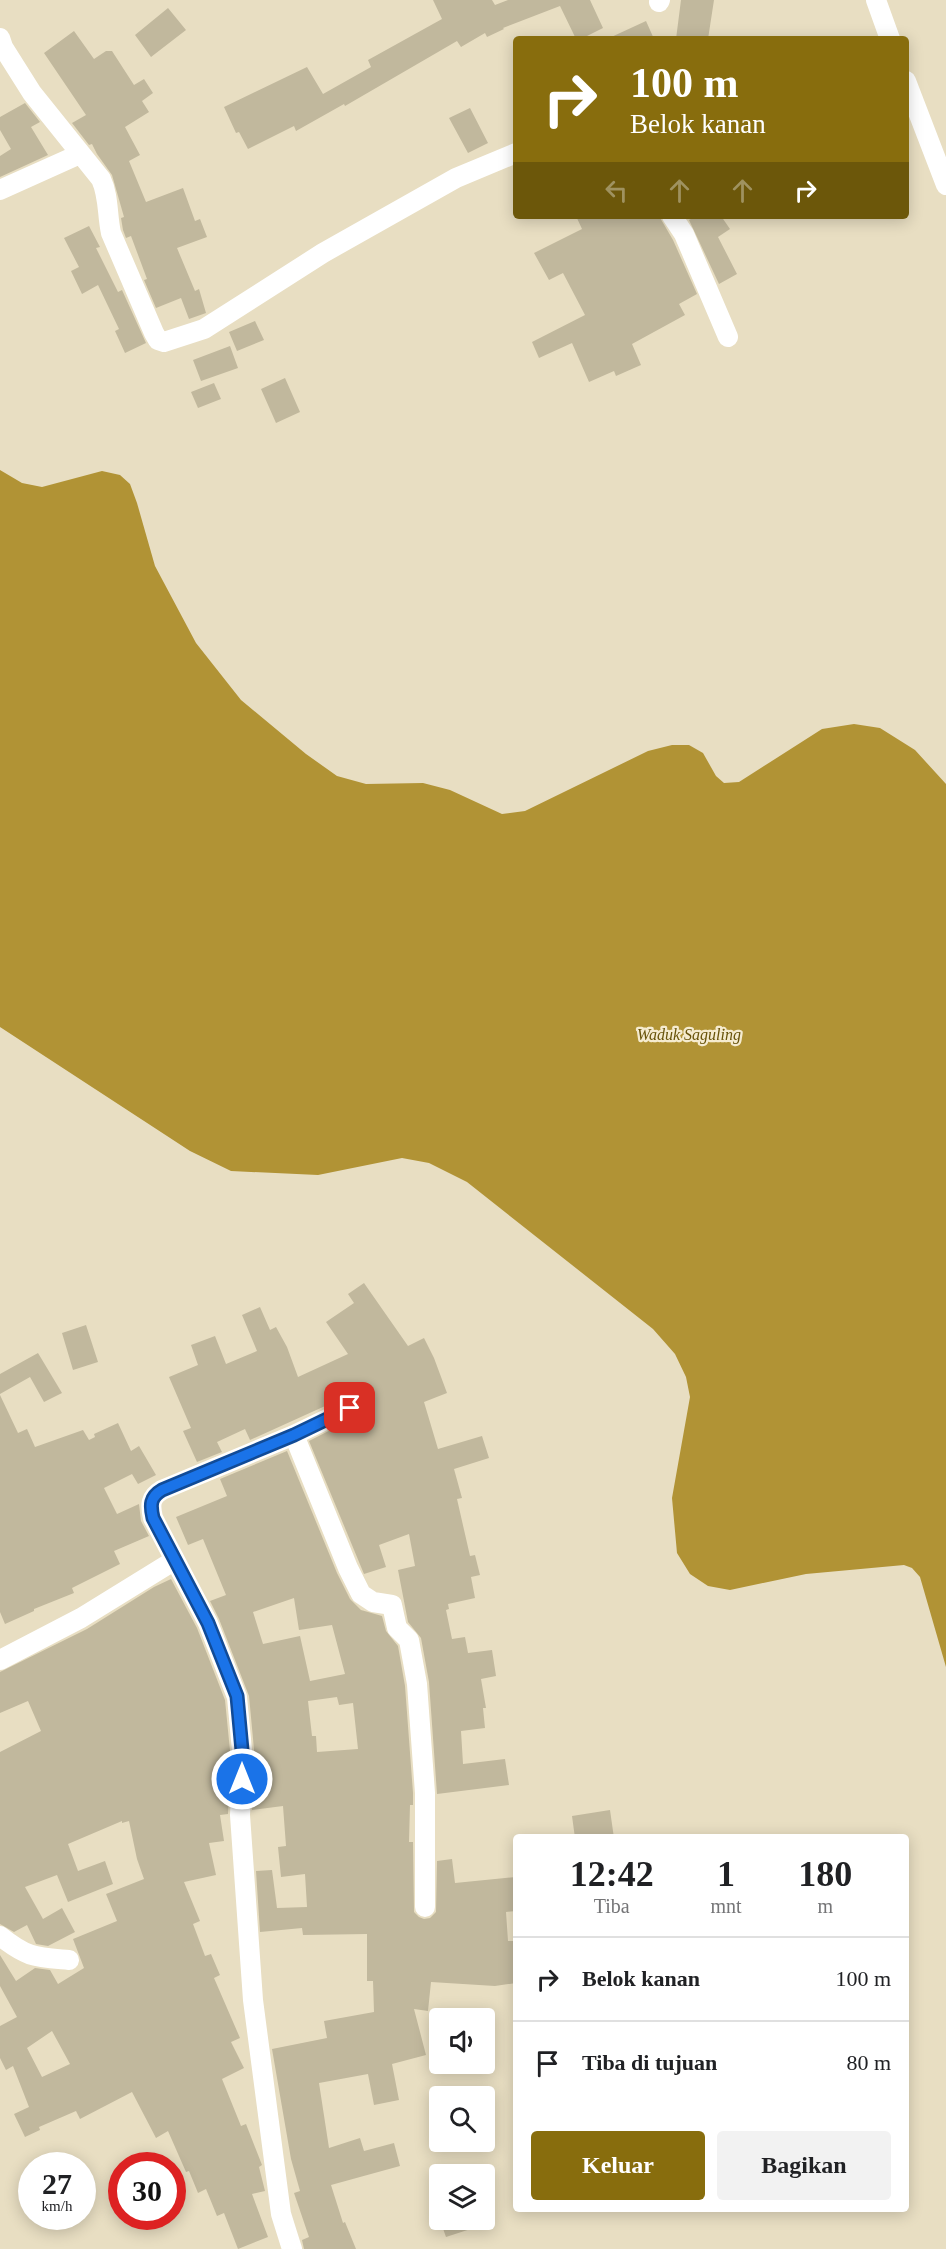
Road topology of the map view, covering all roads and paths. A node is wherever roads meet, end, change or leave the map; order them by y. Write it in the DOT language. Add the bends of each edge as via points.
graph roads {
  1 [pos="876,0"];
  2 [pos="889,36"];
  3 [pos="0,38"];
  4 [pos="909,89"];
  5 [pos="80,154"];
  6 [pos="513,154"];
  7 [pos="946,185"];
  8 [pos="0,190"];
  9 [pos="674,219"];
  10 [pos="728,337"];
  11 [pos="350,1408"];
  12 [pos="294,1435"];
  13 [pos="175,1560"];
  14 [pos="0,1660"];
  15 [pos="425,1907"];
  16 [pos="0,1936"];
  17 [pos="69,1960"];
  18 [pos="292,2249"];
  1 -- 2 [label="street"];
  3 -- 5 [label="street" via="32,93"];
  4 -- 7 [label="street"];
  5 -- 6 [label="street" via="106,190 111,233 154,333 164,342 204,329 323,253 446,184"];
  5 -- 8 [label="street"];
  9 -- 10 [label="street"];
  11 -- 12 [label="street"];
  12 -- 13 [label="street" via="154,1495 150,1506 153,1518"];
  12 -- 15 [label="street" via="361,1594 373,1602 393,1605 397,1628 409,1640 417,1684 425,1793"];
  13 -- 14 [label="street" via="81,1618"];
  13 -- 18 [label="street" via="208,1623 237,1696 243,1761 240,1815 253,2000 281,2214"];
  16 -- 17 [label="street" via="32,1957"];
}
